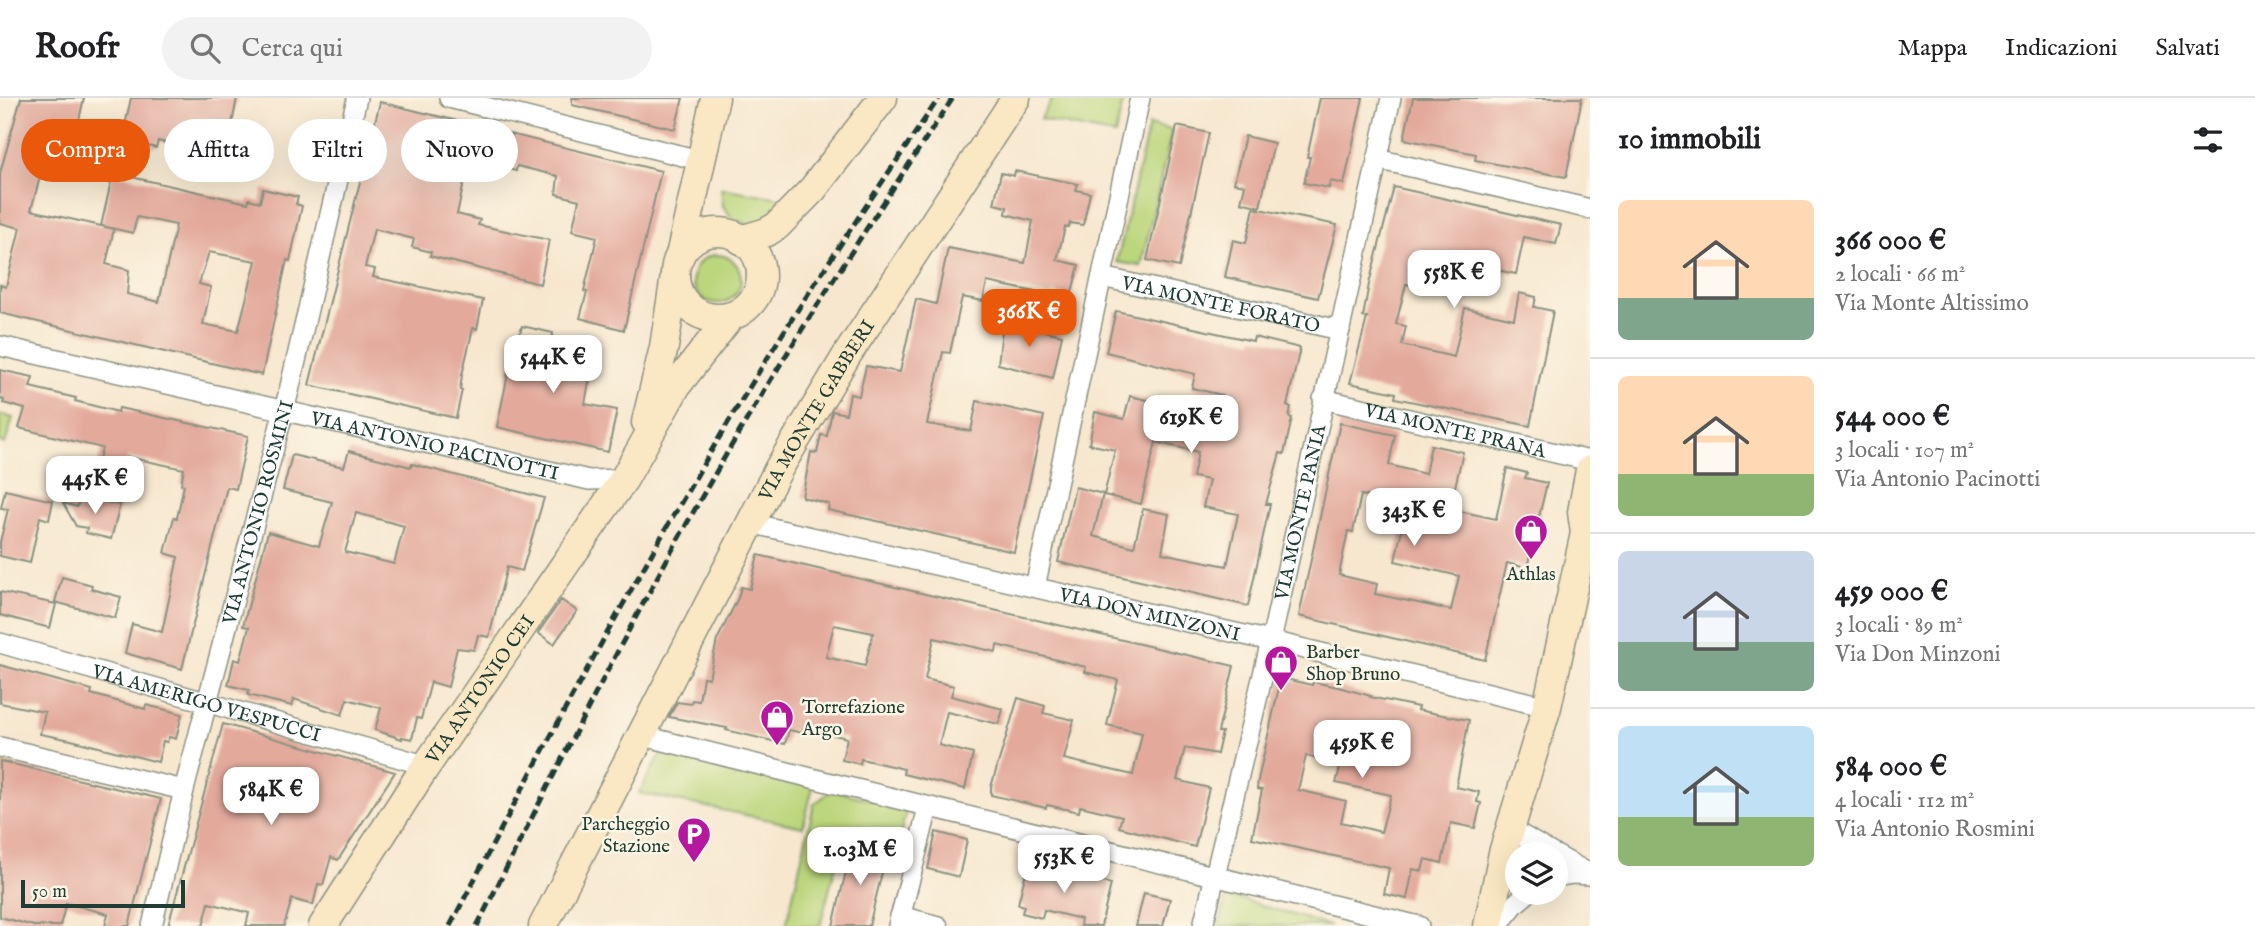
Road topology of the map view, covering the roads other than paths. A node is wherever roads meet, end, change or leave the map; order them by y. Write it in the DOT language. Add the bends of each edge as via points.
graph roads {
  1 [pos="357,98"];
  2 [pos="449,98"];
  3 [pos="715,98"];
  4 [pos="883,98"];
  5 [pos="1016,98"];
  6 [pos="1140,98"];
  7 [pos="1391,98"];
  8 [pos="1377,159"];
  9 [pos="703,160"];
  10 [pos="813,189"];
  11 [pos="1590,209"];
  12 [pos="733,236"];
  13 [pos="678,263"];
  14 [pos="1102,277"];
  15 [pos="761,278"];
  16 [pos="730,317"];
  17 [pos="1340,330"];
  18 [pos="0,346"];
  19 [pos="1324,399"];
  20 [pos="284,409"];
  21 [pos="1590,461"];
  22 [pos="631,468"];
  23 [pos="1590,470"];
  24 [pos="750,523"];
  25 [pos="1589,529"];
  26 [pos="1035,587"];
  27 [pos="1270,641"];
  28 [pos="0,643"];
  29 [pos="207,701"];
  30 [pos="1547,707"];
  31 [pos="640,735"];
  32 [pos="0,747"];
  33 [pos="414,761"];
  34 [pos="184,790"];
  35 [pos="928,808"];
  36 [pos="1510,828"];
  37 [pos="1533,842"];
  38 [pos="1568,863"];
  39 [pos="1568,874"];
  40 [pos="1590,875"];
  41 [pos="1214,876"];
  42 [pos="1514,905"];
  43 [pos="899,921"];
  44 [pos="152,926"];
  45 [pos="323,926"];
  46 [pos="543,926"];
  47 [pos="938,926"];
  48 [pos="1203,926"];
  49 [pos="1419,926"];
  50 [pos="1488,926"];
  51 [pos="1497,926"];
  1 -- 20 [label="street, VIA ANTONIO ROSMINI"];
  2 -- 9 [label="street"];
  3 -- 9 [label="street, VIA ANTONIO CEI"];
  4 -- 10 [label="street"];
  5 -- 24 [label="street, VIA MONTE GABBERI" via="826,388"];
  6 -- 14 [label="street"];
  7 -- 8 [label="street, VIA MONTE PANIA"];
  8 -- 11 [label="street"];
  8 -- 17 [label="street, VIA MONTE PANIA"];
  9 -- 12 [label="street" via="712,208"];
  9 -- 13 [label="street, VIA ANTONIO CEI"];
  10 -- 12 [label="street" via="767,232"];
  10 -- 15 [label="street"];
  12 -- 13 [label="street" via="715,233 698,238"];
  12 -- 15 [label="street" via="757,256"];
  13 -- 16 [label="street" via="679,293 686,303 706,317"];
  13 -- 22 [label="street, VIA ANTONIO CEI" via="664,347"];
  14 -- 17 [label="street, VIA MONTE FORATO"];
  14 -- 26 [label="street"];
  15 -- 16 [label="street" via="752,302"];
  16 -- 22 [label="street, VIA ANTONIO CEI" via="677,385"];
  17 -- 19 [label="street, VIA MONTE PANIA"];
  18 -- 20 [label="street, VIA ANTONIO PACINOTTI"];
  19 -- 21 [label="street, VIA MONTE PRANA"];
  19 -- 27 [label="street, VIA MONTE PANIA"];
  20 -- 22 [label="street, VIA ANTONIO PACINOTTI" via="589,480"];
  20 -- 29 [label="street, VIA ANTONIO ROSMINI"];
  22 -- 45 [label="street, VIA ANTONIO CEI"];
  23 -- 25 [label="street" via="1582,512"];
  24 -- 26 [label="street, VIA DON MINZONI"];
  24 -- 31 [label="street, VIA MONTE GABBERI"];
  25 -- 30 [label="street"];
  26 -- 27 [label="street, VIA DON MINZONI"];
  27 -- 30 [label="street, VIA DON MINZONI"];
  27 -- 41 [label="street, VIA MONTE PANIA"];
  28 -- 29 [label="street, VIA AMERIGO VESPUCCI"];
  29 -- 33 [label="street, VIA AMERIGO VESPUCCI"];
  29 -- 34 [label="street, VIA ANTONIO ROSMINI"];
  30 -- 36 [label="street"];
  31 -- 35 [label="street"];
  31 -- 46 [label="street, VIA MONTE GABBERI"];
  32 -- 34 [label="street"];
  34 -- 44 [label="street, VIA ANTONIO ROSMINI"];
  35 -- 41 [label="street"];
  35 -- 43 [label="street"];
  36 -- 37 [label="street"];
  36 -- 50 [label="street"];
  38 -- 40 [label="street"];
  39 -- 40 [label="street"];
  41 -- 48 [label="street, VIA MONTE PANIA"];
  41 -- 49 [label="street"];
  42 -- 51 [label="street"];
  43 -- 47 [label="street"];
}
